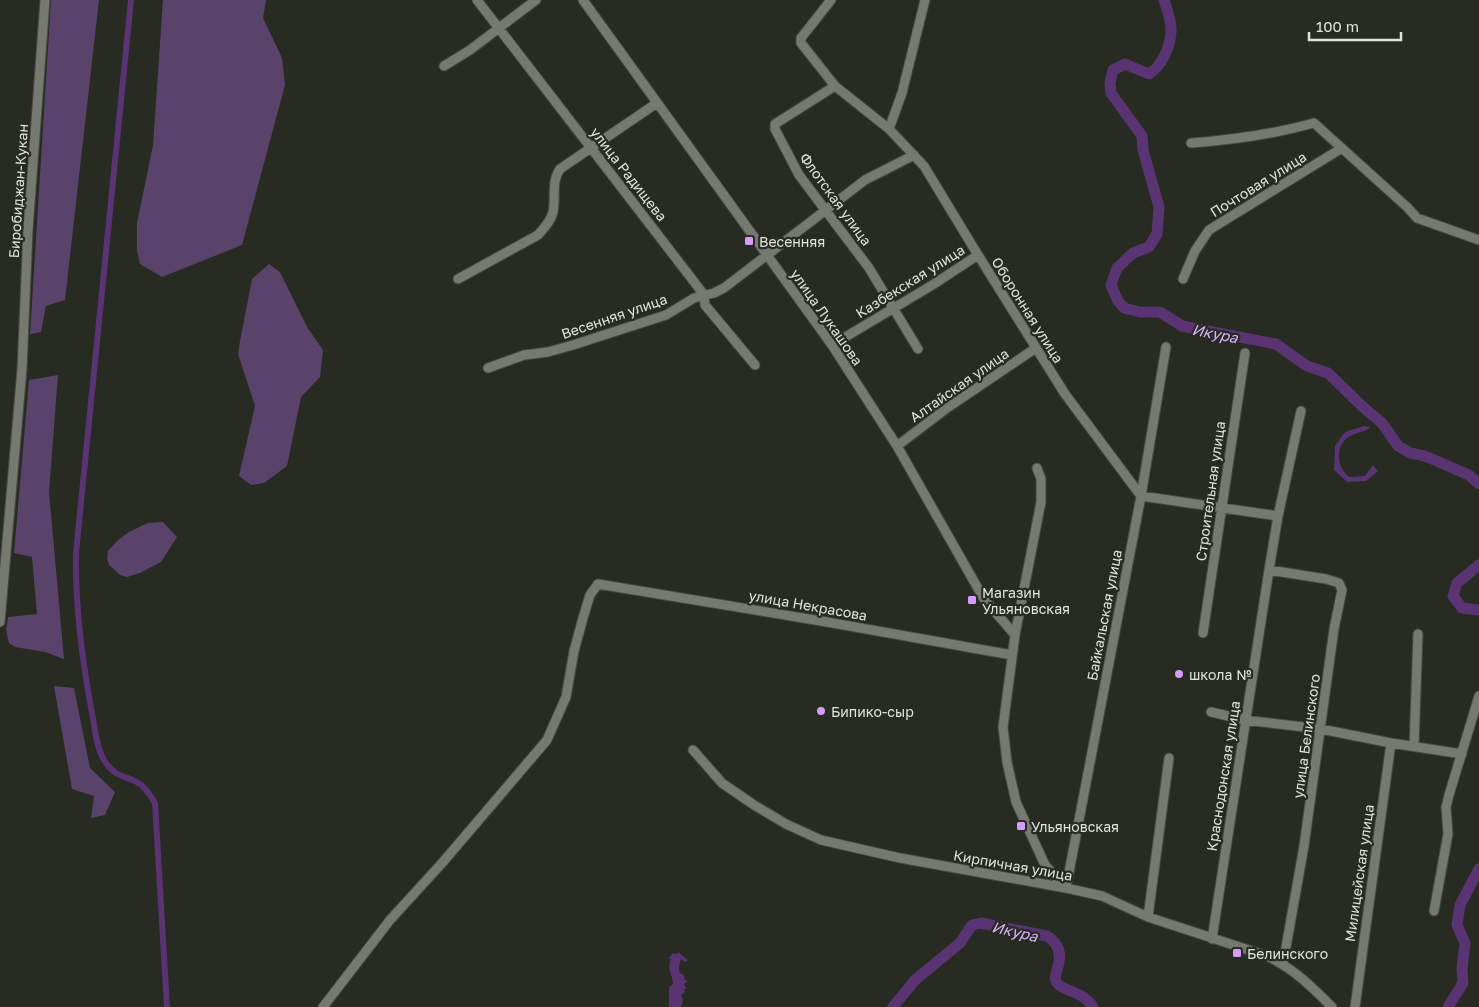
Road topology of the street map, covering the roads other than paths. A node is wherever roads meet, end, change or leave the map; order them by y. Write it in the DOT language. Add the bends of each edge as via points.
graph roads {
  1 [pos="45,0"];
  2 [pos="478,0"];
  3 [pos="536,0"];
  4 [pos="582,0"];
  5 [pos="831,0"];
  6 [pos="925,0"];
  7 [pos="498,27"];
  8 [pos="444,66"];
  9 [pos="836,86"];
  10 [pos="656,103"];
  11 [pos="889,128"];
  12 [pos="1191,143"];
  13 [pos="591,147"];
  14 [pos="1342,148"];
  15 [pos="914,155"];
  16 [pos="826,208"];
  17 [pos="1479,240"];
  18 [pos="978,255"];
  19 [pos="767,256"];
  20 [pos="458,279"];
  21 [pos="1183,279"];
  22 [pos="704,295"];
  23 [pos="892,308"];
  24 [pos="832,345"];
  25 [pos="1166,347"];
  26 [pos="1036,348"];
  27 [pos="918,349"];
  28 [pos="1245,353"];
  29 [pos="755,365"];
  30 [pos="488,368"];
  31 [pos="1300,411"];
  32 [pos="897,446"];
  33 [pos="1037,468"];
  34 [pos="1141,496"];
  35 [pos="1222,508"];
  36 [pos="1278,516"];
  37 [pos="1269,570"];
  38 [pos="0,622"];
  39 [pos="1203,633"];
  40 [pos="1418,634"];
  41 [pos="1015,635"];
  42 [pos="1012,655"];
  43 [pos="1479,696"];
  44 [pos="1211,712"];
  45 [pos="1245,720"];
  46 [pos="1321,729"];
  47 [pos="1391,743"];
  48 [pos="1414,746"];
  49 [pos="693,750"];
  50 [pos="1462,754"];
  51 [pos="1169,758"];
  52 [pos="1066,888"];
  53 [pos="1434,911"];
  54 [pos="1148,917"];
  55 [pos="1212,939"];
  56 [pos="1283,964"];
  57 [pos="323,1007"];
  58 [pos="1332,1007"];
  59 [pos="1355,1007"];
  1 -- 38 [label="street, Биробиджан-Кукан" via="28,230 22,369"];
  2 -- 7 [label="street, улица Радищева"];
  3 -- 7 [label="street"];
  4 -- 10 [label="street, улица Лукашова"];
  5 -- 9 [label="street, Оборонная улица" via="800,38"];
  6 -- 11 [label="street" via="902,93"];
  7 -- 8 [label="street"];
  7 -- 13 [label="street, улица Радищева"];
  9 -- 11 [label="street, Оборонная улица"];
  9 -- 16 [label="street, Флотская улица" via="775,124 799,175"];
  10 -- 13 [label="street"];
  10 -- 19 [label="street, улица Лукашова"];
  11 -- 15 [label="street, Оборонная улица"];
  12 -- 14 [label="street" via="1284,131 1314,123"];
  13 -- 20 [label="street" via="556,174 553,212 538,235"];
  13 -- 22 [label="street, улица Радищева"];
  14 -- 17 [label="street" via="1418,218"];
  14 -- 21 [label="street, Почтовая улица" via="1209,230 1194,251"];
  15 -- 16 [label="street, Весенняя улица" via="865,180"];
  15 -- 18 [label="street, Оборонная улица"];
  16 -- 19 [label="street, Весенняя улица"];
  16 -- 23 [label="street, Флотская улица" via="869,268"];
  18 -- 23 [label="street, Казбекская улица"];
  18 -- 26 [label="street, Оборонная улица"];
  19 -- 22 [label="street, Весенняя улица" via="724,288"];
  19 -- 24 [label="street, улица Лукашова"];
  22 -- 29 [label="street, улица Радищева" via="705,305"];
  22 -- 30 [label="street, Весенняя улица" via="666,315 573,346 524,355"];
  23 -- 24 [label="street, Казбекская улица"];
  23 -- 27 [label="street, Флотская улица"];
  24 -- 32 [label="street, улица Лукашова"];
  25 -- 34 [label="street, Байкальская улица"];
  26 -- 32 [label="street, Алтайская улица"];
  26 -- 34 [label="street, Оборонная улица" via="1065,394"];
  28 -- 35 [label="street, Строительная улица"];
  31 -- 36 [label="street, Краснодонская улица"];
  32 -- 41 [label="street, улица Лукашова" via="984,599"];
  33 -- 41 [label="street" via="1041,479 1041,502"];
  34 -- 35 [label="street"];
  34 -- 52 [label="street, Байкальская улица"];
  35 -- 36 [label="street"];
  35 -- 39 [label="street, Строительная улица"];
  36 -- 37 [label="street, Краснодонская улица"];
  37 -- 45 [label="street, Краснодонская улица"];
  37 -- 46 [label="street, улица Белинского" via="1326,579 1339,583 1342,590"];
  40 -- 48 [label="street"];
  41 -- 42 [label="street"];
  42 -- 52 [label="street" via="1003,727 1016,802 1045,866"];
  42 -- 57 [label="street, улица Некрасова" via="598,584 583,618 566,697 547,740 390,920"];
  43 -- 50 [label="street"];
  44 -- 45 [label="street"];
  45 -- 46 [label="street"];
  45 -- 55 [label="street, Краснодонская улица"];
  46 -- 47 [label="street"];
  46 -- 56 [label="street, улица Белинского"];
  47 -- 48 [label="street"];
  47 -- 59 [label="street, Милицейская улица"];
  48 -- 50 [label="street"];
  49 -- 52 [label="street, Кирпичная улица" via="722,782 738,794 786,824 821,840"];
  50 -- 53 [label="street" via="1446,807 1448,834"];
  51 -- 54 [label="street"];
  52 -- 54 [label="street, Кирпичная улица" via="1102,896"];
  54 -- 55 [label="street, Кирпичная улица"];
  55 -- 56 [label="street, Кирпичная улица"];
  56 -- 58 [label="street, Кирпичная улица" via="1306,980"];
}
